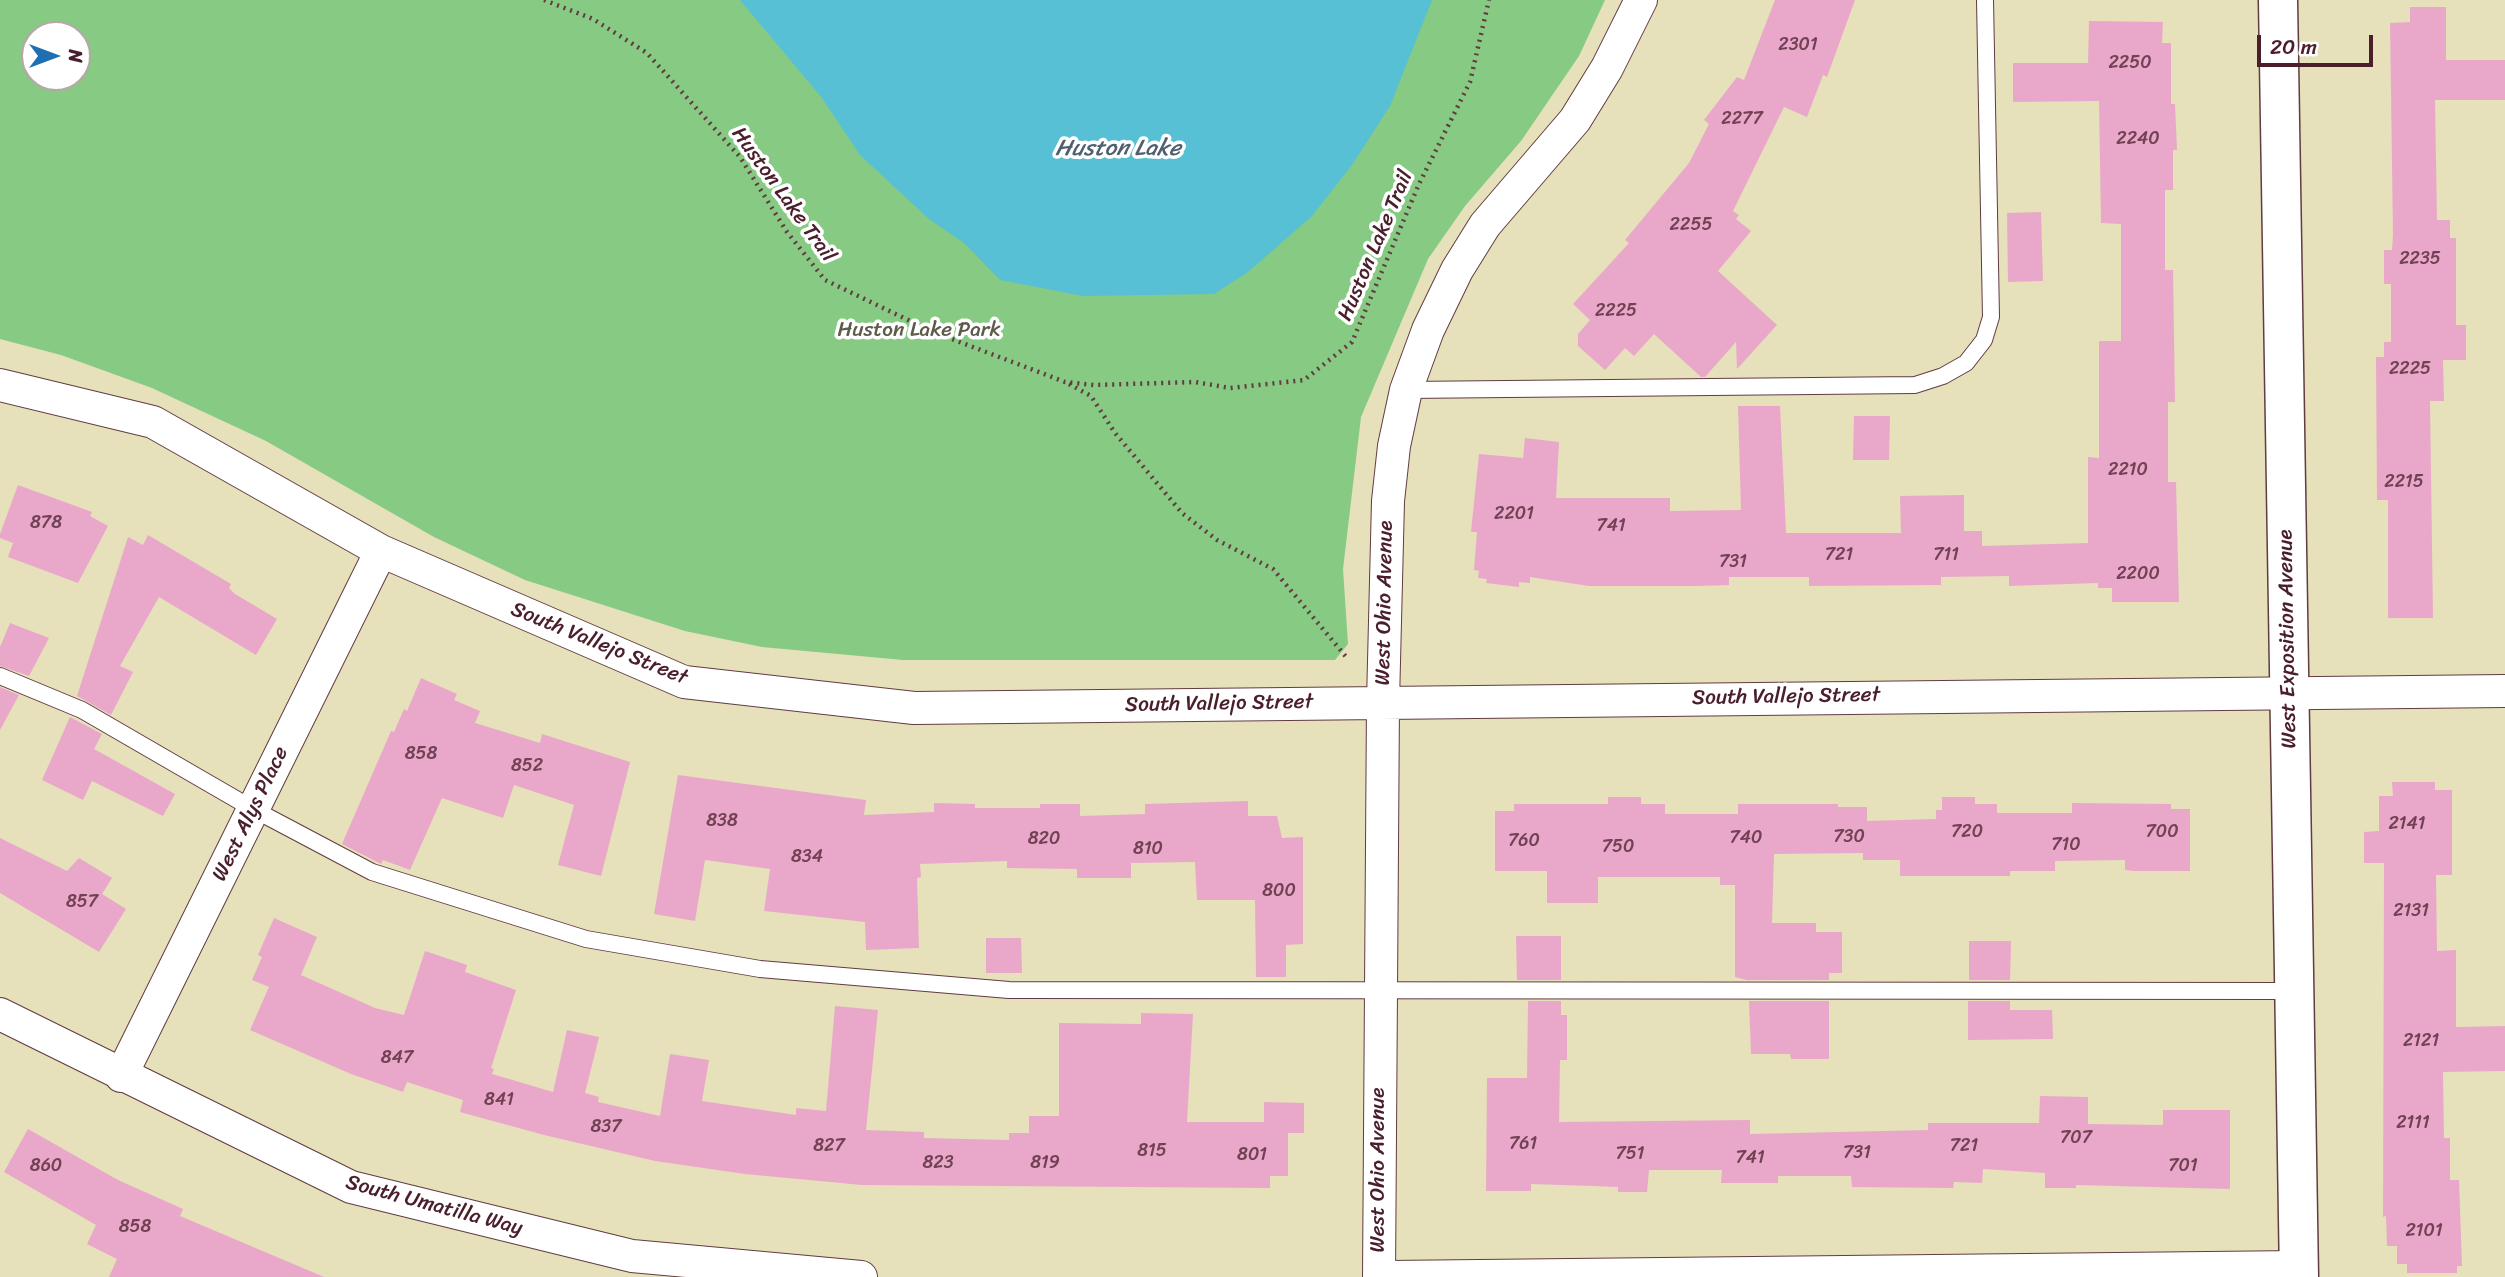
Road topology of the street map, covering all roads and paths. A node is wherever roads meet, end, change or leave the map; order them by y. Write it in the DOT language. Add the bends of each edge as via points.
graph roads {
  1 [pos="544,0"];
  2 [pos="1489,0"];
  3 [pos="1641,0"];
  4 [pos="1985,0"];
  5 [pos="2278,0"];
  6 [pos="1065,382"];
  7 [pos="0,385"];
  8 [pos="1406,390"];
  9 [pos="381,551"];
  10 [pos="0,676"];
  11 [pos="2288,691"];
  12 [pos="2505,691"];
  13 [pos="1383,702"];
  14 [pos="253,809"];
  15 [pos="2294,991"];
  16 [pos="1381,993"];
  17 [pos="0,1014"];
  18 [pos="121,1076"];
  19 [pos="2299,1272"];
  20 [pos="861,1277"];
  21 [pos="1379,1277"];
  22 [pos="1389,1277"];
  1 -- 6 [label="path, Huston Lake Trail" via="593,19 647,53 740,157 787,232 825,280 931,331"];
  2 -- 6 [label="path, Huston Lake Trail" via="1470,82 1419,184 1352,342 1304,380 1230,388 1195,382"];
  3 -- 8 [label="street, West Ohio Avenue" via="1575,120 1485,225 1428,330"];
  4 -- 8 [label="lane" via="1991,317 1984,340 1965,363 1915,385"];
  5 -- 11 [label="street, West Exposition Avenue"];
  6 -- 13 [label="path, Huston Lake Trail" via="1091,396 1115,433 1182,513 1217,540 1273,569"];
  7 -- 9 [label="street, South Vallejo Street" via="153,422"];
  8 -- 13 [label="street, West Ohio Avenue" via="1388,501"];
  9 -- 13 [label="street, South Vallejo Street" via="684,682 914,708"];
  9 -- 14 [label="street, West Alys Place"];
  10 -- 14 [label="lane" via="82,710"];
  11 -- 12 [label="street, South Vallejo Street"];
  11 -- 13 [label="street, South Vallejo Street"];
  11 -- 15 [label="street, West Exposition Avenue"];
  13 -- 16 [label="street, West Ohio Avenue"];
  14 -- 16 [label="lane" via="372,872 468,904 586,939 734,965 871,981 1009,990"];
  14 -- 18 [label="street, West Alys Place"];
  15 -- 16 [label="lane"];
  15 -- 19 [label="street, West Exposition Avenue"];
  16 -- 21 [label="street, West Ohio Avenue"];
  17 -- 18 [label="street, South Umatilla Way"];
  18 -- 20 [label="street, South Umatilla Way" via="351,1187 632,1256"];
  19 -- 22 [label="street"];
}
